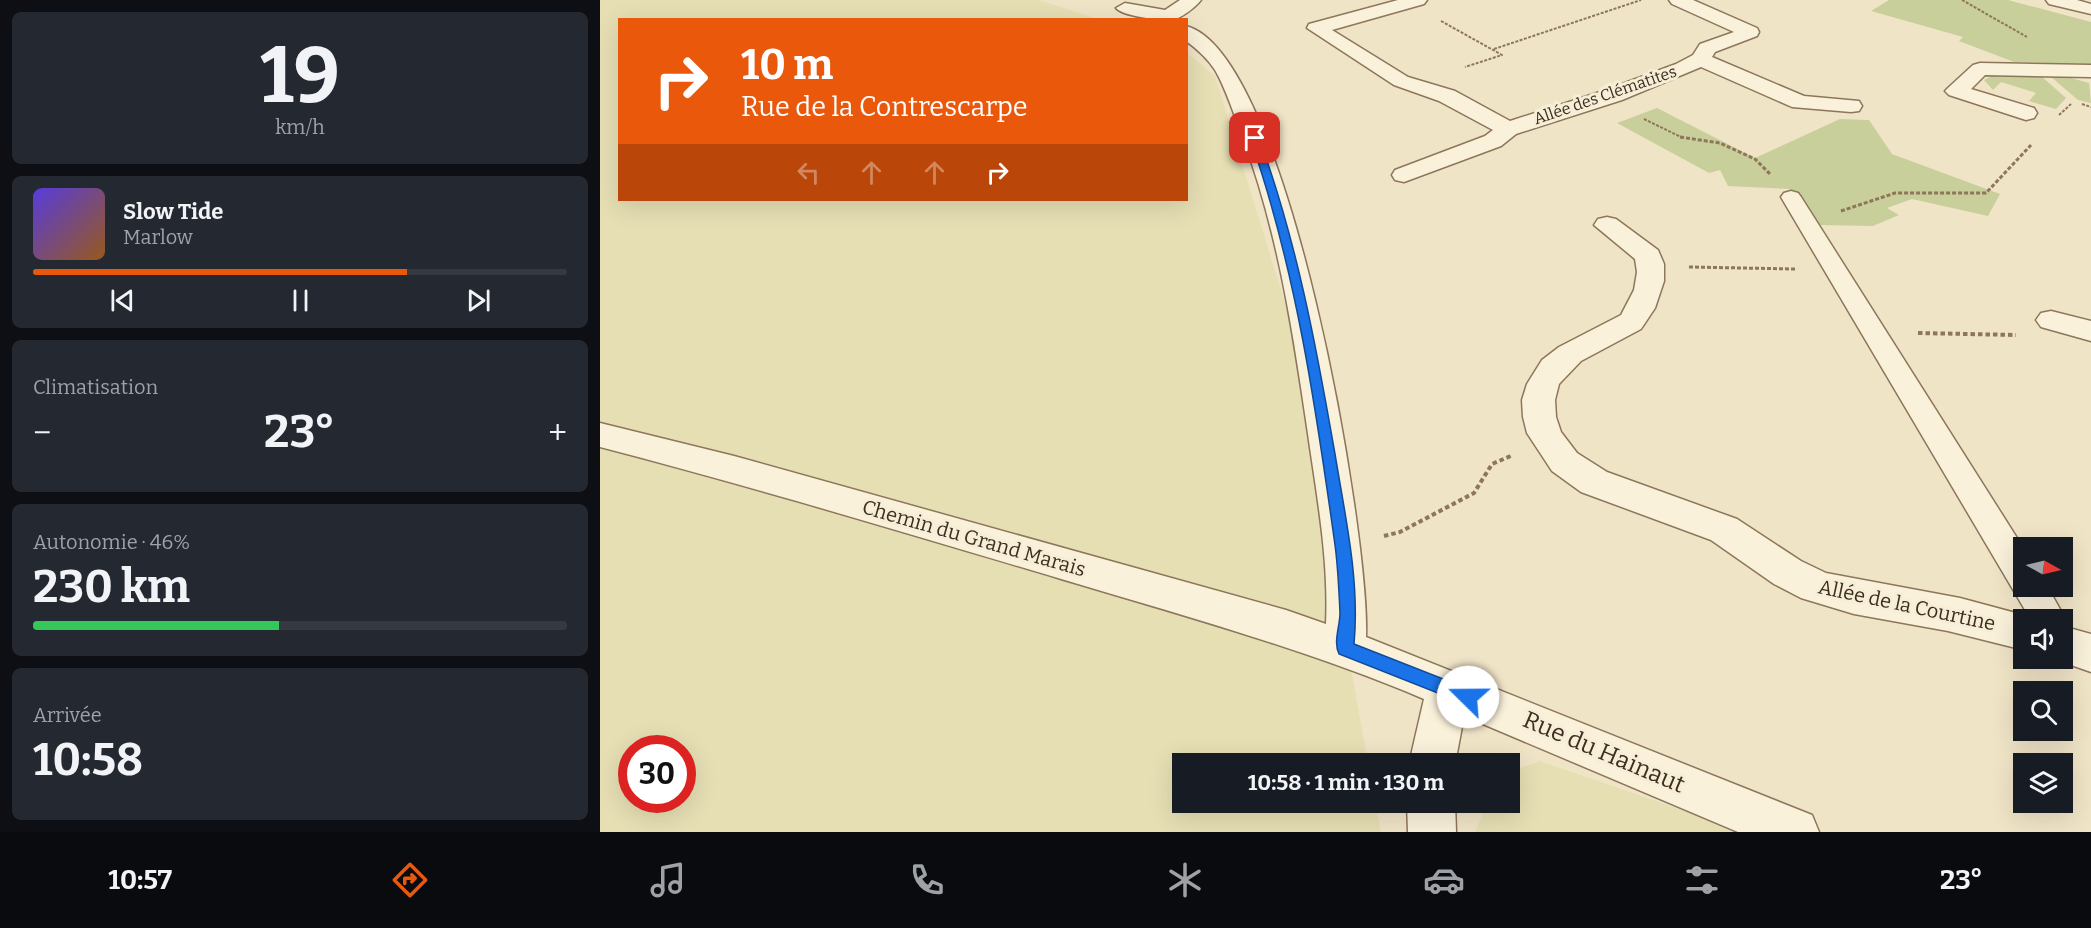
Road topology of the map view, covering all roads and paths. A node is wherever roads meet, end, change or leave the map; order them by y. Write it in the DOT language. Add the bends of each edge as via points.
graph roads {
  1 [pos="1192,0"];
  2 [pos="1641,0"];
  3 [pos="1678,0"];
  4 [pos="1962,0"];
  5 [pos="2055,0"];
  6 [pos="1414,1"];
  7 [pos="1125,8"];
  8 [pos="2091,9"];
  9 [pos="1160,18"];
  10 [pos="1177,18"];
  11 [pos="1188,33"];
  12 [pos="1493,50"];
  13 [pos="1701,59"];
  14 [pos="2039,70"];
  15 [pos="2091,71"];
  16 [pos="1412,85"];
  17 [pos="1604,97"];
  18 [pos="1851,106"];
  19 [pos="2026,113"];
  20 [pos="2054,121"];
  21 [pos="1508,129"];
  22 [pos="2039,137"];
  23 [pos="1404,175"];
  24 [pos="1796,206"];
  25 [pos="1607,225"];
  26 [pos="1652,266"];
  27 [pos="1835,269"];
  28 [pos="2051,320"];
  29 [pos="2091,331"];
  30 [pos="1872,332"];
  31 [pos="2023,335"];
  32 [pos="600,435"];
  33 [pos="1546,440"];
  34 [pos="1343,548"];
  35 [pos="2013,559"];
  36 [pos="2013,629"];
  37 [pos="1345,648"];
  38 [pos="1448,689"];
  39 [pos="1434,753"];
  40 [pos="1431,813"];
  41 [pos="1432,832"];
  42 [pos="1795,832"];
  1 -- 10 [label="street"];
  2 -- 12 [label="path"];
  3 -- 13 [label="street, Allée des Clématites" via="1750,32 1707,48"];
  4 -- 14 [label="path" via="2036,42 2040,50 2026,58"];
  5 -- 8 [label="street"];
  6 -- 12 [label="path"];
  6 -- 16 [label="street, Allée des Clématites" via="1316,28"];
  7 -- 9 [label="street"];
  11 -- 34 [label="street" via="1211,52 1226,72 1260,150 1277,202 1299,283"];
  12 -- 16 [label="path" via="1503,55"];
  13 -- 17 [label="street, Allée des Clématites"];
  13 -- 18 [label="street, Allée des Clématites" via="1800,102"];
  14 -- 15 [label="street"];
  14 -- 19 [label="street" via="1980,69 1956,91"];
  14 -- 20 [label="path" via="2075,102"];
  16 -- 21 [label="street, Allée des Clématites" via="1447,96"];
  17 -- 21 [label="street, Allée des Clématites"];
  17 -- 24 [label="path" via="1677,136 1720,143 1755,159"];
  21 -- 23 [label="street, Allée des Clématites" via="1493,141"];
  22 -- 24 [label="path" via="1986,193 1895,193 1841,211"];
  24 -- 27 [label="lane"];
  25 -- 26 [label="street" via="1648,256"];
  26 -- 27 [label="path"];
  26 -- 33 [label="street, Allée de la Courtine" via="1639,313 1631,322 1567,357 1545,379 1538,406"];
  27 -- 30 [label="lane"];
  28 -- 29 [label="street"];
  30 -- 31 [label="path"];
  30 -- 35 [label="lane"];
  32 -- 37 [label="street, Chemin du Grand Marais" via="746,472"];
  33 -- 34 [label="path" via="1492,464 1474,493 1400,532"];
  33 -- 36 [label="street, Allée de la Courtine" via="1558,456 1592,482 1727,531 1787,573 1816,586"];
  34 -- 37 [label="street" via="1348,615"];
  37 -- 38 [label="street, Rue du Hainaut"];
  38 -- 39 [label="street"];
  38 -- 42 [label="street, Rue du Hainaut"];
  40 -- 41 [label="street"];
}
